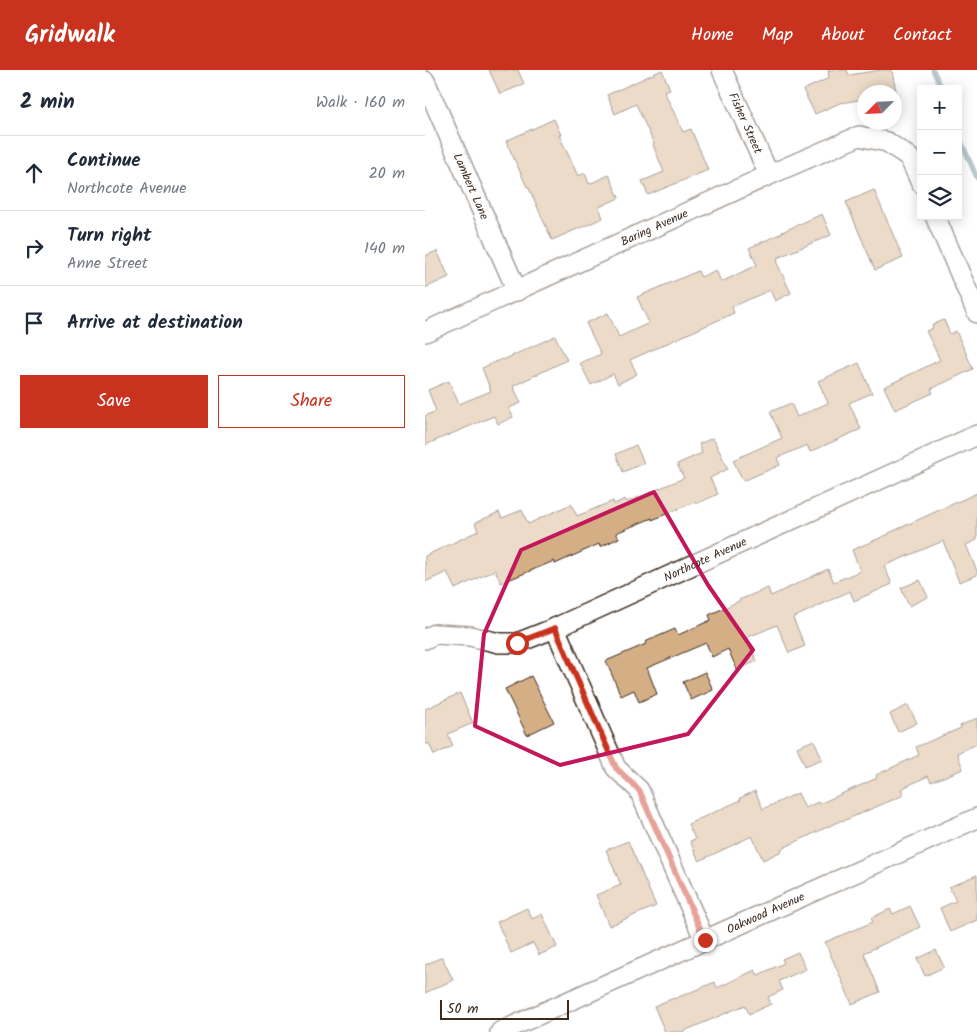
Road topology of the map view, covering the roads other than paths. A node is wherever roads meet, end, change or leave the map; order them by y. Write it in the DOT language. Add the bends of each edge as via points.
graph roads {
  1 [pos="722,70"];
  2 [pos="425,81"];
  3 [pos="769,175"];
  4 [pos="917,175"];
  5 [pos="937,220"];
  6 [pos="517,291"];
  7 [pos="977,313"];
  8 [pos="425,332"];
  9 [pos="977,435"];
  10 [pos="555,628"];
  11 [pos="425,639"];
  12 [pos="977,818"];
  13 [pos="705,940"];
  14 [pos="500,1032"];
  1 -- 3 [label="street, Fisher Street"];
  2 -- 6 [label="street, Lambert Lane"];
  3 -- 4 [label="street, Baring Avenue" via="859,136 887,142 909,157"];
  3 -- 6 [label="street, Baring Avenue"];
  5 -- 7 [label="street"];
  6 -- 8 [label="street, Baring Avenue"];
  9 -- 10 [label="street, Northcote Avenue"];
  10 -- 11 [label="street, Northcote Avenue" via="517,643 435,634"];
  10 -- 13 [label="street" via="616,768 639,790"];
  12 -- 13 [label="street, Oakwood Avenue"];
  13 -- 14 [label="street, Oakwood Avenue"];
}
